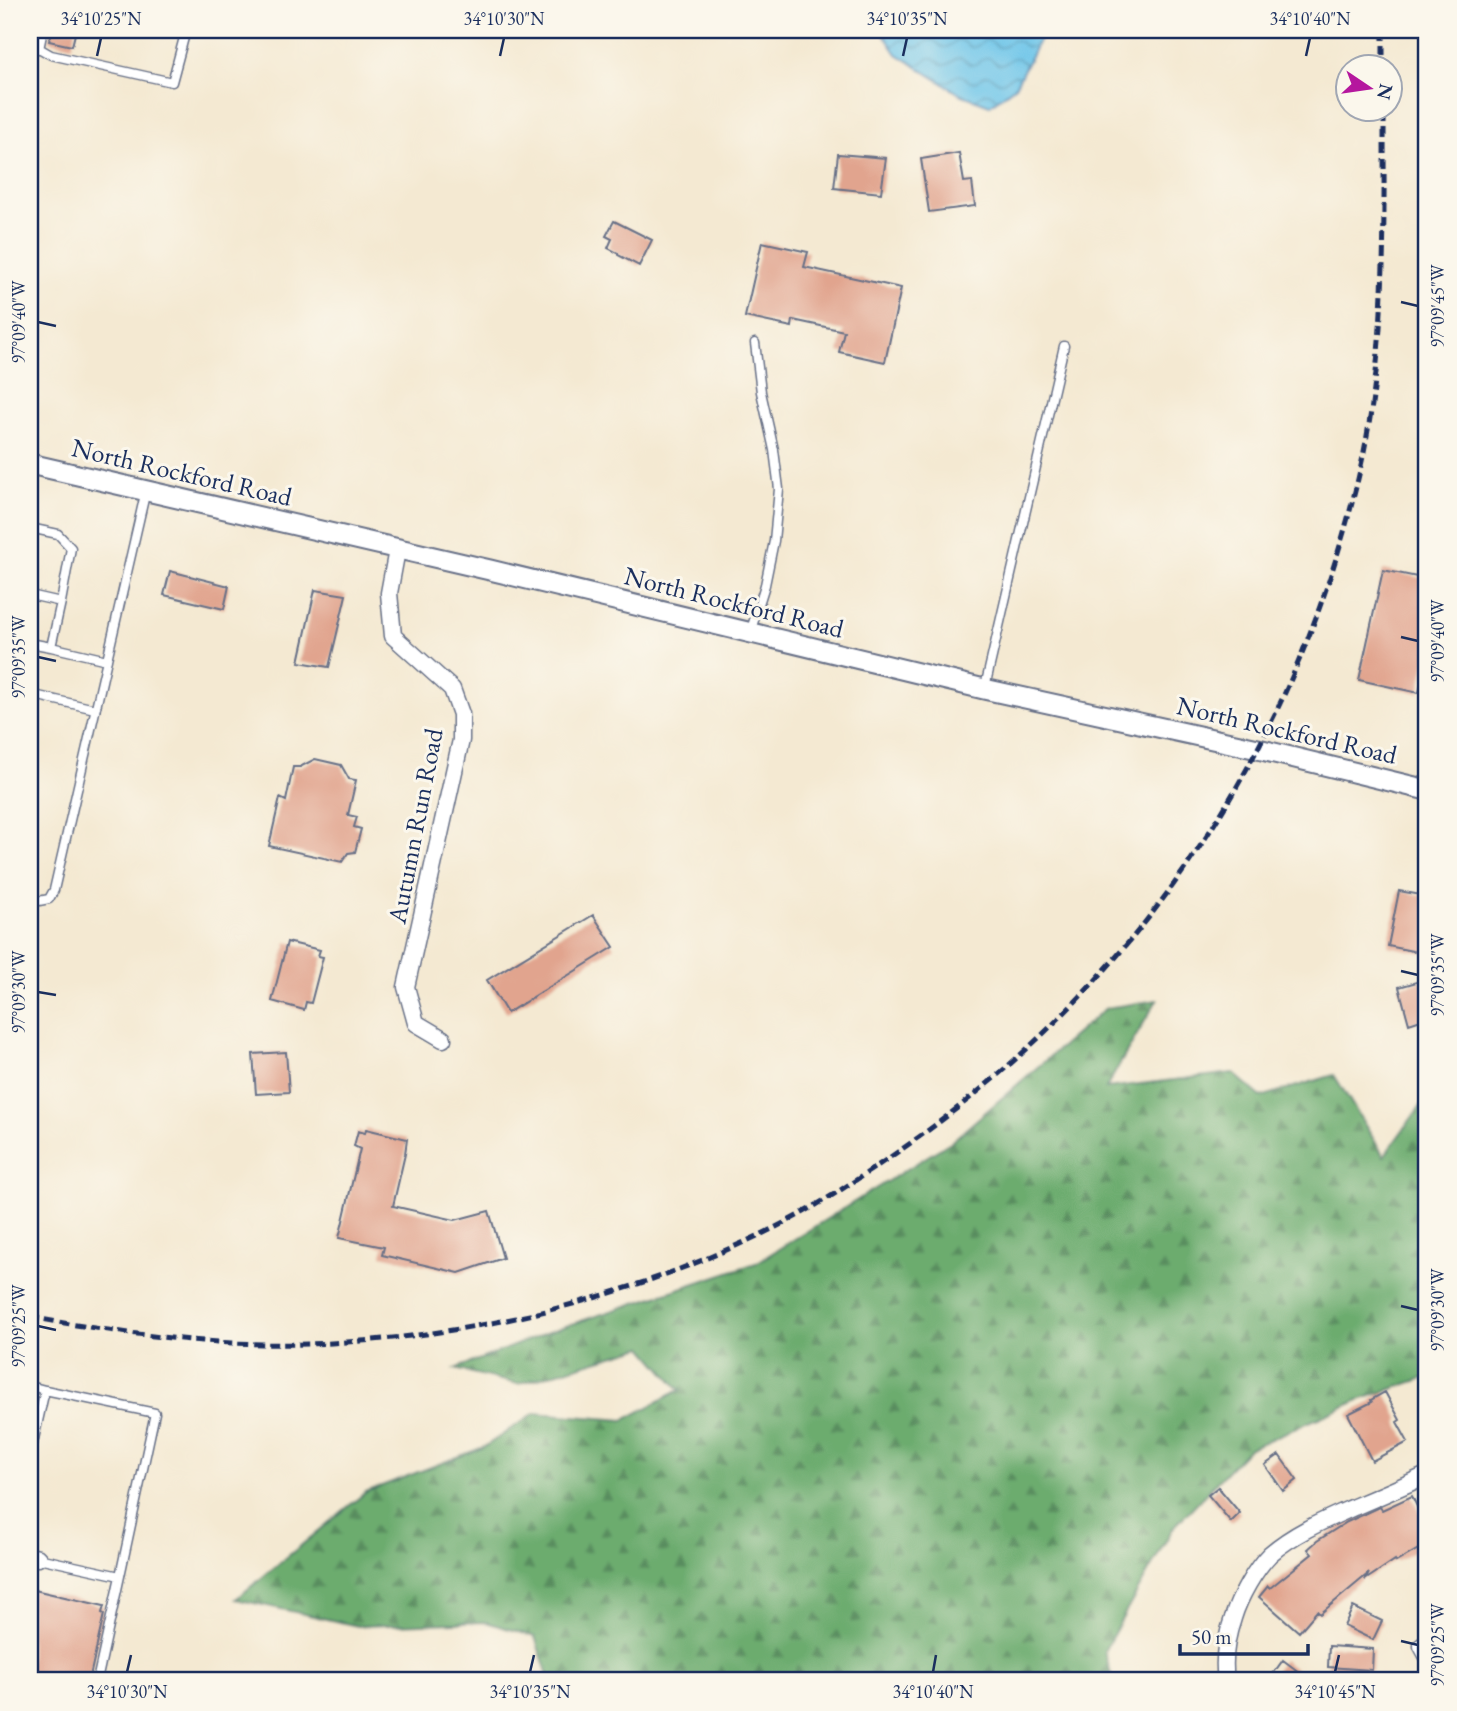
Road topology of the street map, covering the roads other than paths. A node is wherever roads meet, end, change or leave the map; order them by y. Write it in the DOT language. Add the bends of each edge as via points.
graph roads {
  1 [pos="43,30"];
  2 [pos="186,30"];
  3 [pos="30,43"];
  4 [pos="39,49"];
  5 [pos="755,343"];
  6 [pos="1064,346"];
  7 [pos="30,464"];
  8 [pos="146,491"];
  9 [pos="30,527"];
  10 [pos="397,550"];
  11 [pos="30,595"];
  12 [pos="61,602"];
  13 [pos="750,633"];
  14 [pos="30,643"];
  15 [pos="51,647"];
  16 [pos="107,660"];
  17 [pos="985,689"];
  18 [pos="30,694"];
  19 [pos="95,709"];
  20 [pos="1427,790"];
  21 [pos="1427,828"];
  22 [pos="1427,857"];
  23 [pos="30,898"];
  24 [pos="443,1039"];
  25 [pos="30,1386"];
  26 [pos="46,1390"];
  27 [pos="30,1457"];
  28 [pos="1427,1475"];
  29 [pos="34,1557"];
  30 [pos="120,1576"];
  31 [pos="97,1681"];
  32 [pos="1226,1681"];
  1 -- 4 [label="lane"];
  2 -- 4 [label="lane" via="173,82"];
  3 -- 4 [label="lane"];
  5 -- 13 [label="lane" via="779,489 774,541"];
  6 -- 17 [label="lane"];
  7 -- 8 [label="street, North Rockford Road"];
  8 -- 10 [label="street, North Rockford Road"];
  8 -- 16 [label="lane"];
  9 -- 12 [label="lane" via="58,534 71,548"];
  10 -- 13 [label="street, North Rockford Road"];
  10 -- 24 [label="street, Autumn Run Road" via="389,593 393,636 452,689 461,714 461,740 406,987 416,1023"];
  11 -- 12 [label="lane"];
  12 -- 15 [label="lane"];
  13 -- 17 [label="street, North Rockford Road"];
  14 -- 15 [label="lane"];
  15 -- 16 [label="lane"];
  16 -- 19 [label="lane"];
  17 -- 20 [label="street, North Rockford Road"];
  18 -- 19 [label="lane"];
  19 -- 23 [label="lane" via="54,890 49,899"];
  21 -- 22 [label="lane" via="1422,856"];
  25 -- 26 [label="lane"];
  26 -- 27 [label="lane"];
  26 -- 30 [label="lane" via="155,1413"];
  28 -- 32 [label="street" via="1321,1521 1269,1555 1237,1604 1228,1632"];
  29 -- 30 [label="lane"];
  30 -- 31 [label="lane"];
}
